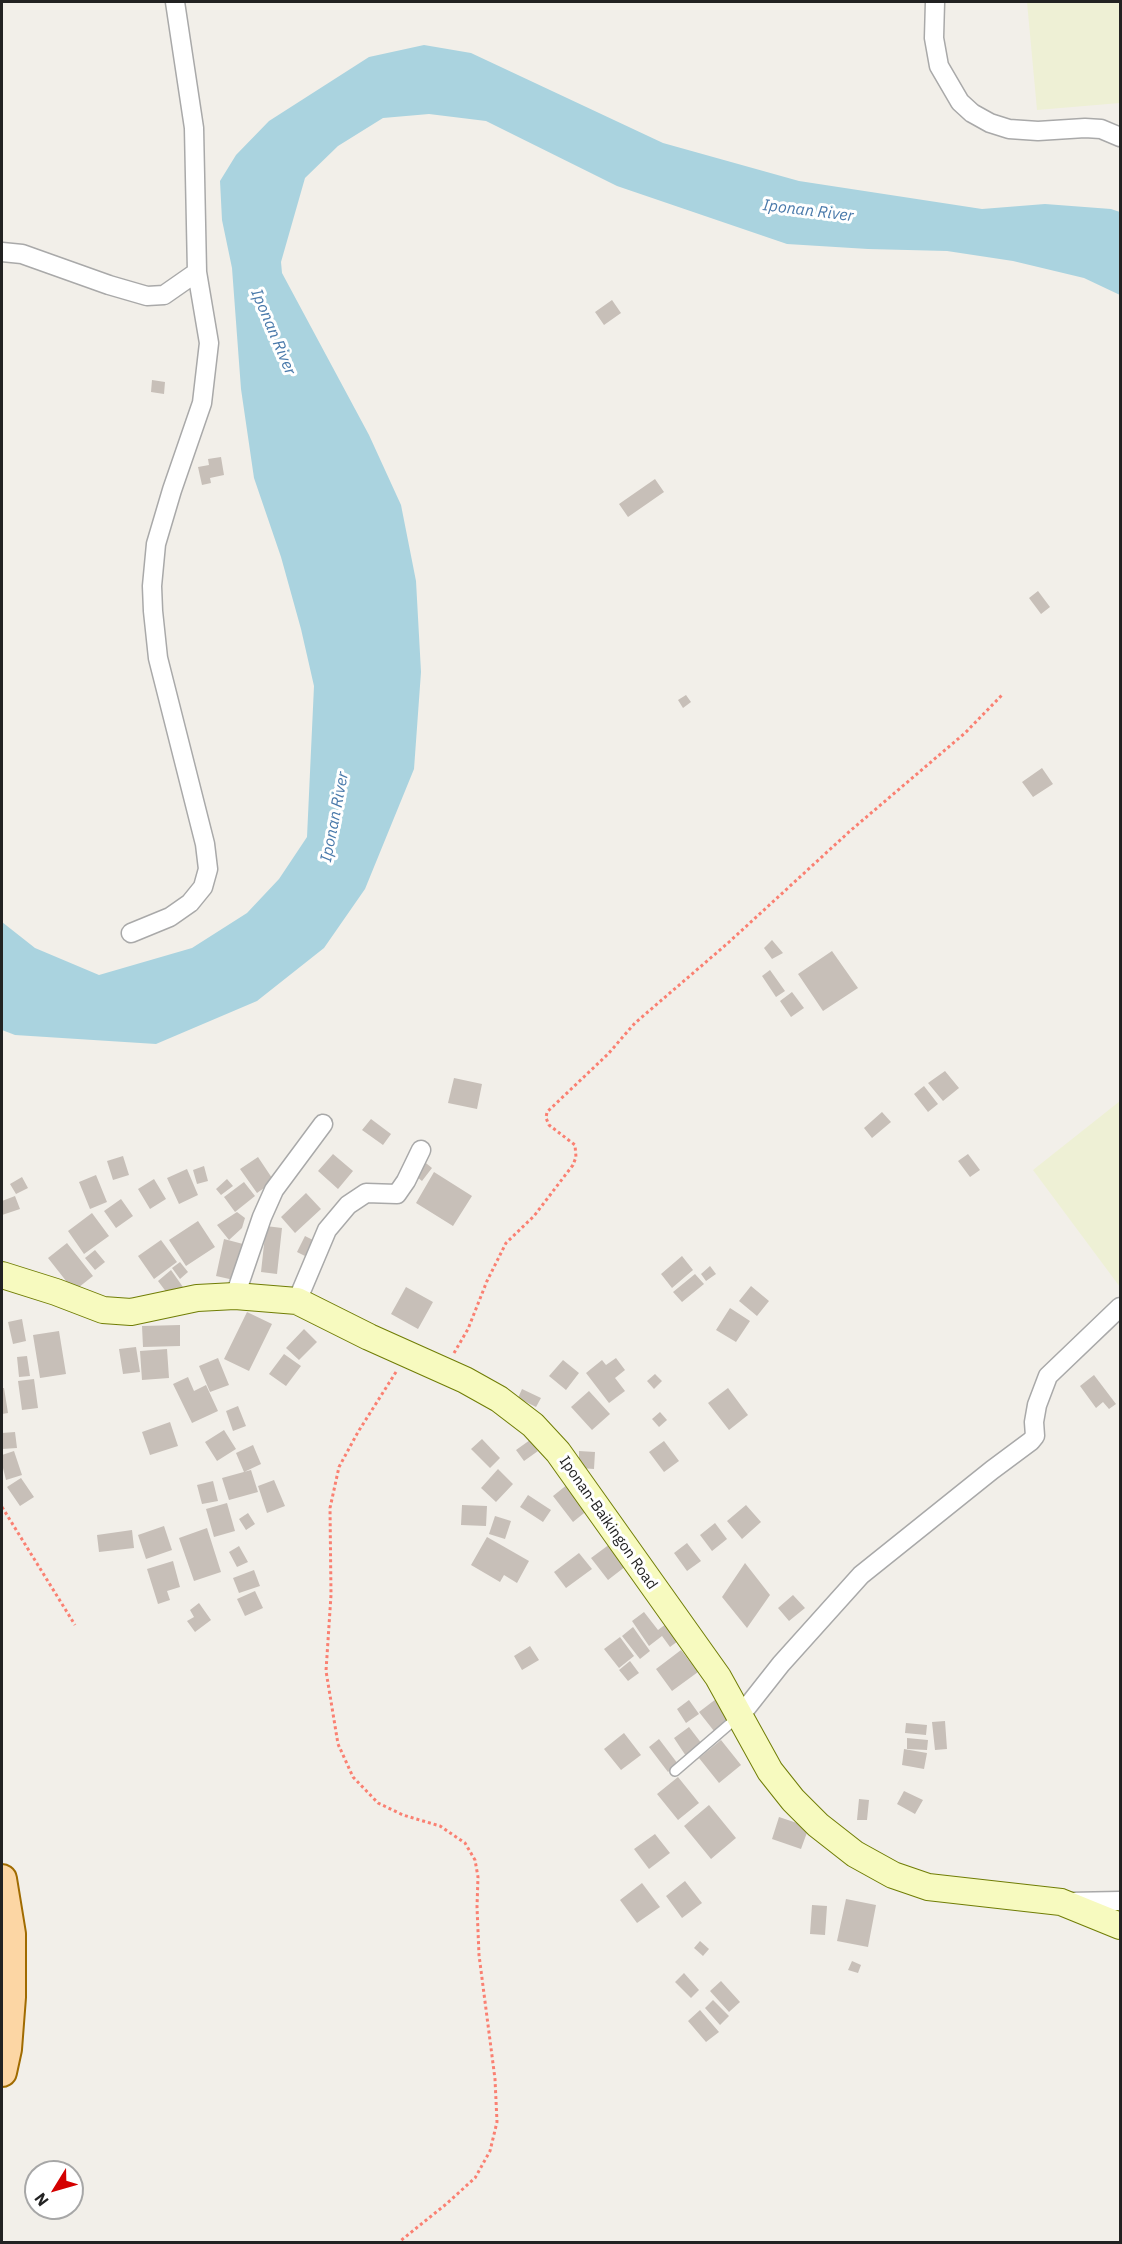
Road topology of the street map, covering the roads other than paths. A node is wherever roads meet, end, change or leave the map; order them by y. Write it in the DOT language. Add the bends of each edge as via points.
graph roads {
  1 [pos="175,2"];
  2 [pos="935,2"];
  3 [pos="1120,137"];
  4 [pos="2,252"];
  5 [pos="197,272"];
  6 [pos="131,933"];
  7 [pos="323,1124"];
  8 [pos="421,1150"];
  9 [pos="2,1275"];
  10 [pos="235,1296"];
  11 [pos="297,1301"];
  12 [pos="1120,1307"];
  13 [pos="740,1716"];
  14 [pos="675,1771"];
  15 [pos="2,1879"];
  16 [pos="1120,1901"];
  17 [pos="1061,1902"];
  18 [pos="1120,1926"];
  19 [pos="2,2072"];
  1 -- 5 [label="street" via="194,128"];
  2 -- 3 [label="street" via="934,38 939,66 960,102 972,113 1009,129 1101,129"];
  4 -- 5 [label="street" via="22,254 147,296 165,295"];
  5 -- 6 [label="street" via="209,343 207,370 202,403 156,544 152,586 158,658 208,869 203,887 190,903 170,917"];
  7 -- 10 [label="street" via="274,1190"];
  8 -- 11 [label="street" via="397,1194 366,1193 348,1205 327,1230"];
  9 -- 10 [label="street, Iponan-Baikingon Road" via="103,1310 131,1312 197,1298"];
  10 -- 11 [label="street, Iponan-Baikingon Road"];
  11 -- 13 [label="street, Iponan-Baikingon Road" via="444,1370 499,1399 533,1425 558,1452 718,1677"];
  12 -- 13 [label="street" via="1048,1376 1037,1405 1035,1436 1031,1441 861,1575"];
  13 -- 14 [label="lane"];
  13 -- 17 [label="street, Iponan-Baikingon Road" via="770,1771 793,1800 855,1854 893,1875 928,1887"];
  15 -- 19 [label="main road" via="11,1934 11,1997"];
  16 -- 17 [label="street"];
  17 -- 18 [label="street, Iponan-Baikingon Road"];
}
